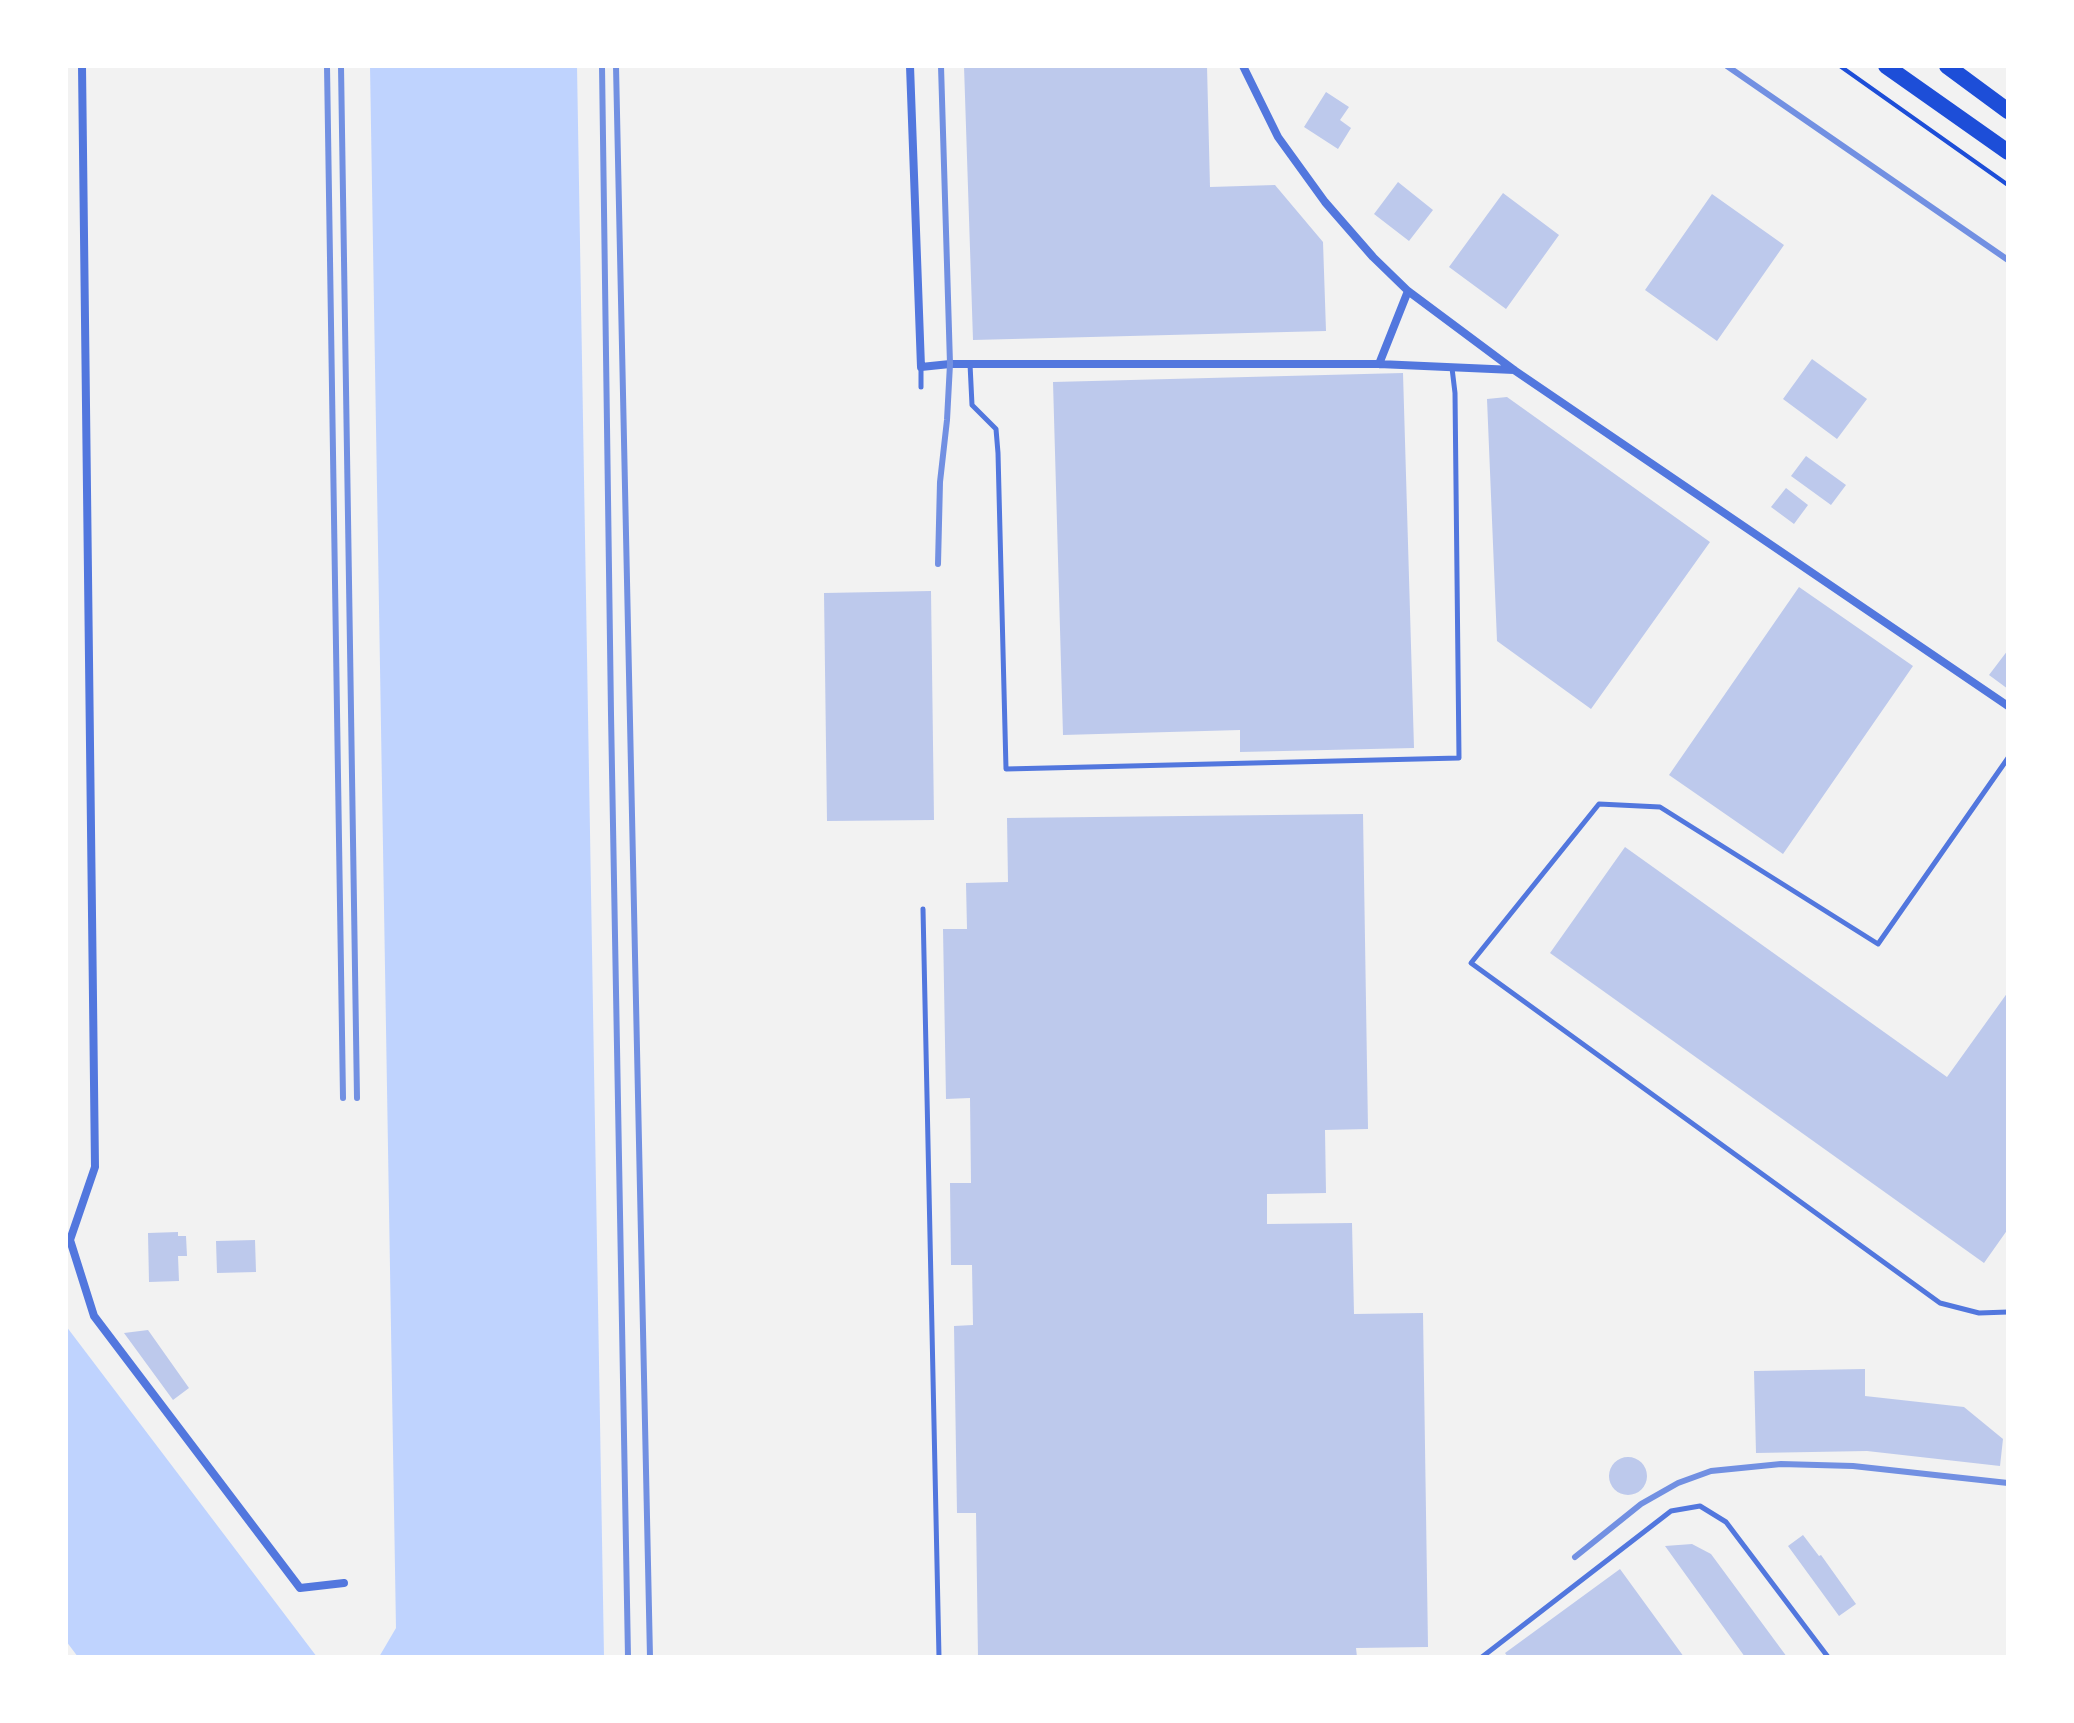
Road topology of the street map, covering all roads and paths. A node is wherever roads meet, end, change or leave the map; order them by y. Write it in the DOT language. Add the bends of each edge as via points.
graph roads {
  1 [pos="82,66"];
  2 [pos="910,66"];
  3 [pos="1243,66"];
  4 [pos="1840,66"];
  5 [pos="1886,66"];
  6 [pos="1947,66"];
  7 [pos="2008,111"];
  8 [pos="2008,152"];
  9 [pos="2008,185"];
  10 [pos="1408,291"];
  11 [pos="970,364"];
  12 [pos="1379,364"];
  13 [pos="921,367"];
  14 [pos="1452,367"];
  15 [pos="1514,370"];
  16 [pos="921,387"];
  17 [pos="2008,706"];
  18 [pos="2008,758"];
  19 [pos="923,909"];
  20 [pos="2008,1312"];
  21 [pos="344,1583"];
  22 [pos="939,1657"];
  23 [pos="1482,1657"];
  24 [pos="1828,1657"];
  1 -- 21 [label="street" via="95,1167 70,1240 94,1316 300,1588"];
  2 -- 13 [label="street"];
  3 -- 10 [label="street" via="1278,137 1325,202"];
  4 -- 9 [label="path"];
  5 -- 8 [label="main road"];
  6 -- 7 [label="main road"];
  10 -- 12 [label="street"];
  10 -- 15 [label="street"];
  11 -- 12 [label="street"];
  11 -- 13 [label="street"];
  11 -- 14 [label="lane" via="972,405 996,429 1006,769 1459,758"];
  12 -- 14 [label="street"];
  13 -- 16 [label="lane"];
  14 -- 15 [label="street"];
  15 -- 17 [label="street"];
  18 -- 20 [label="lane" via="1878,944 1660,807 1599,804 1471,963 1940,1303 1979,1313"];
  19 -- 22 [label="lane"];
  23 -- 24 [label="lane" via="1671,1511 1700,1506 1726,1522"];
}
